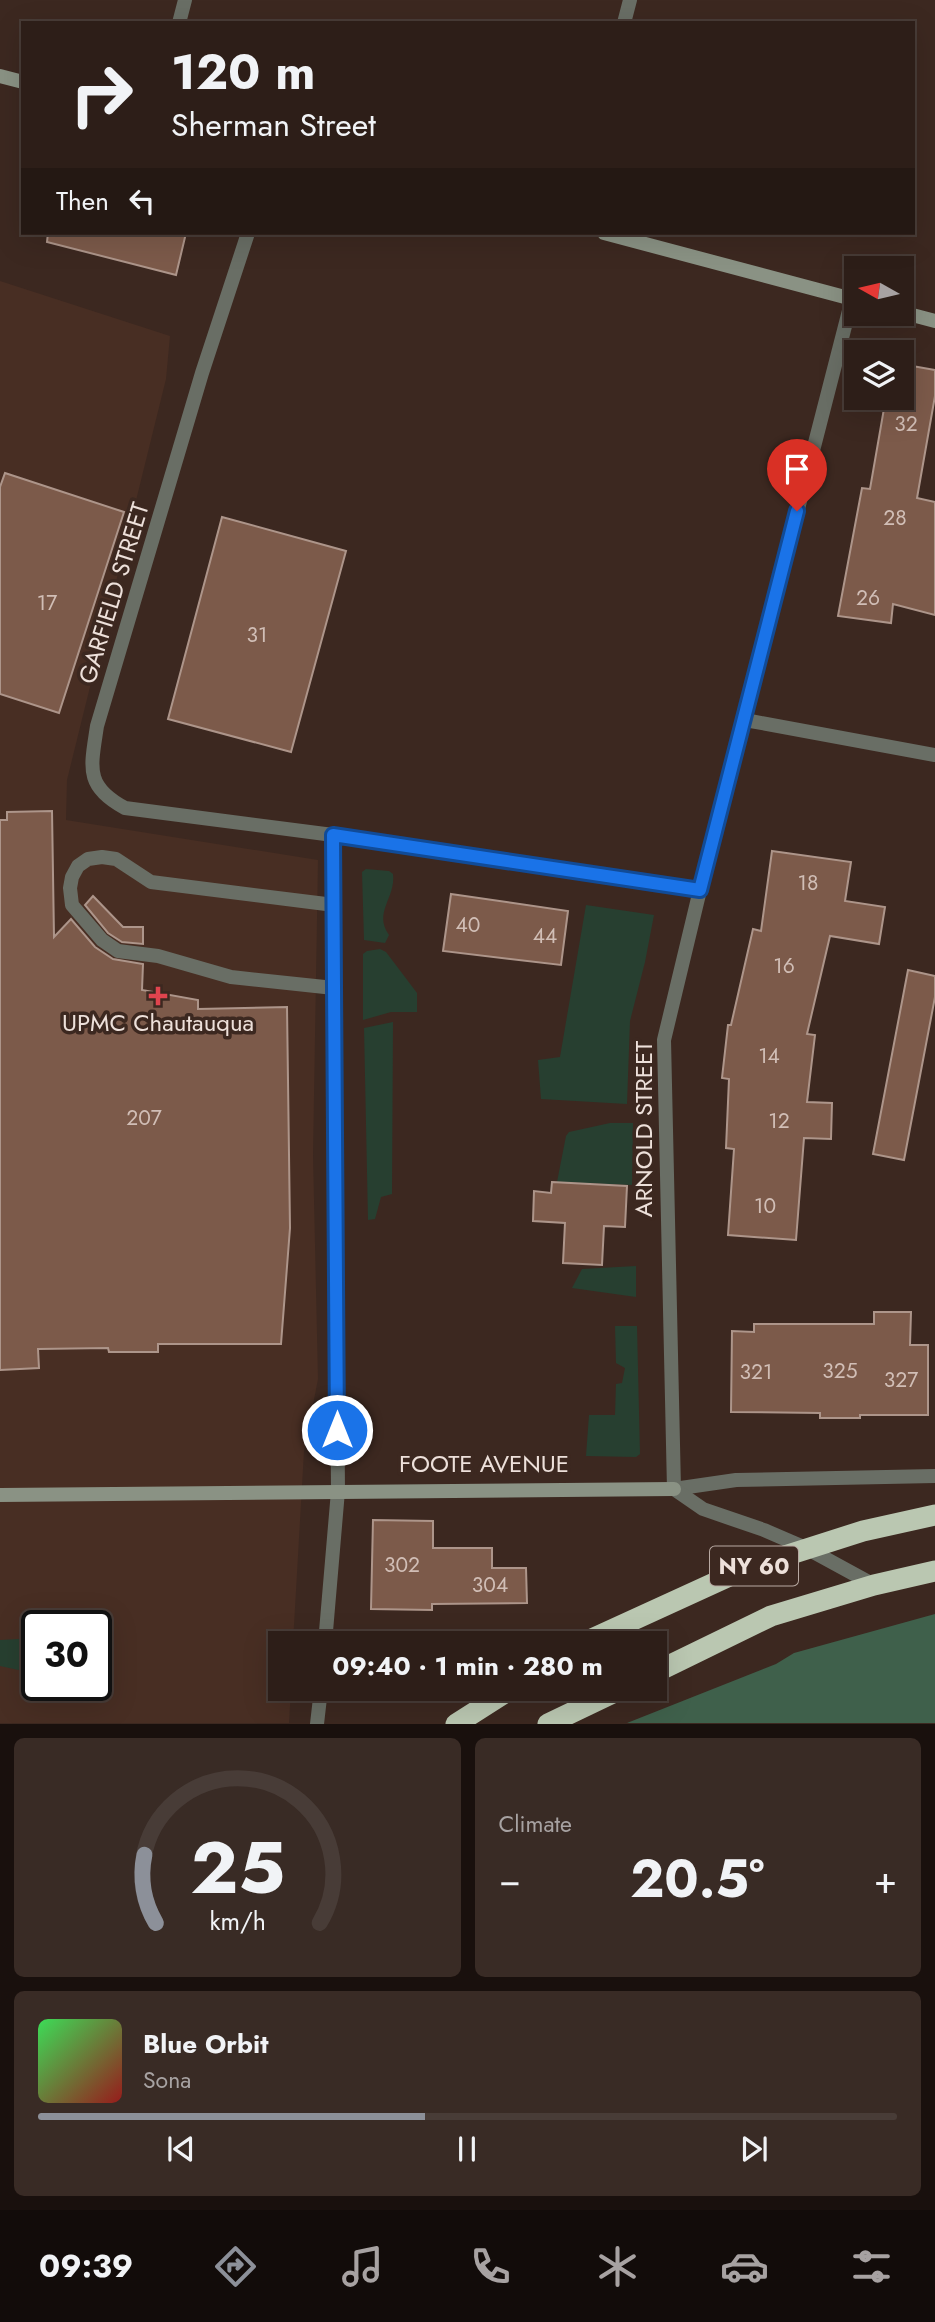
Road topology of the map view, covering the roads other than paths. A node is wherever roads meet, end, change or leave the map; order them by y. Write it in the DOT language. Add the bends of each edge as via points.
graph roads {
  1 [pos="185,0"];
  2 [pos="629,0"];
  3 [pos="180,21"];
  4 [pos="624,21"];
  5 [pos="0,76"];
  6 [pos="21,81"];
  7 [pos="247,235"];
  8 [pos="611,235"];
  9 [pos="844,297"];
  10 [pos="914,315"];
  11 [pos="935,321"];
  12 [pos="845,326"];
  13 [pos="745,720"];
  14 [pos="935,755"];
  15 [pos="333,835"];
  16 [pos="700,890"];
  17 [pos="334,905"];
  18 [pos="334,988"];
  19 [pos="935,1476"];
  20 [pos="674,1489"];
  21 [pos="338,1491"];
  22 [pos="0,1495"];
  23 [pos="935,1515"];
  24 [pos="808,1549"];
  25 [pos="935,1571"];
  26 [pos="874,1585"];
  27 [pos="326,1631"];
  28 [pos="609,1631"];
  29 [pos="667,1667"];
  30 [pos="320,1701"];
  31 [pos="492,1701"];
  32 [pos="596,1701"];
  33 [pos="317,1724"];
  34 [pos="456,1724"];
  35 [pos="548,1724"];
  1 -- 3 [label="street"];
  2 -- 4 [label="street"];
  5 -- 6 [label="street"];
  7 -- 15 [label="street, GARFIELD STREET" via="97,726 92,771 101,792 125,808"];
  8 -- 9 [label="street"];
  10 -- 11 [label="street"];
  12 -- 13 [label="street, ARNOLD STREET"];
  13 -- 14 [label="street"];
  13 -- 16 [label="street, ARNOLD STREET"];
  15 -- 16 [label="street, GARFIELD STREET"];
  15 -- 17 [label="street"];
  16 -- 20 [label="street, ARNOLD STREET" via="664,1040"];
  17 -- 18 [label="street"];
  17 -- 18 [label="street" via="151,882 116,859 102,857 78,866 70,888 72,905 102,940 118,951 158,956 232,977"];
  18 -- 21 [label="street"];
  19 -- 20 [label="street, FOOTE AVENUE" via="736,1480"];
  20 -- 21 [label="street, FOOTE AVENUE"];
  20 -- 24 [label="street" via="703,1509"];
  21 -- 22 [label="street, FOOTE AVENUE"];
  21 -- 27 [label="street"];
  23 -- 24 [label="highway, NY 60"];
  24 -- 26 [label="street"];
  24 -- 28 [label="highway, NY 60" via="747,1568"];
  25 -- 26 [label="highway, NY 60"];
  26 -- 29 [label="highway, NY 60" via="771,1616"];
  30 -- 33 [label="street"];
  31 -- 34 [label="highway"];
  32 -- 35 [label="highway"];
}
